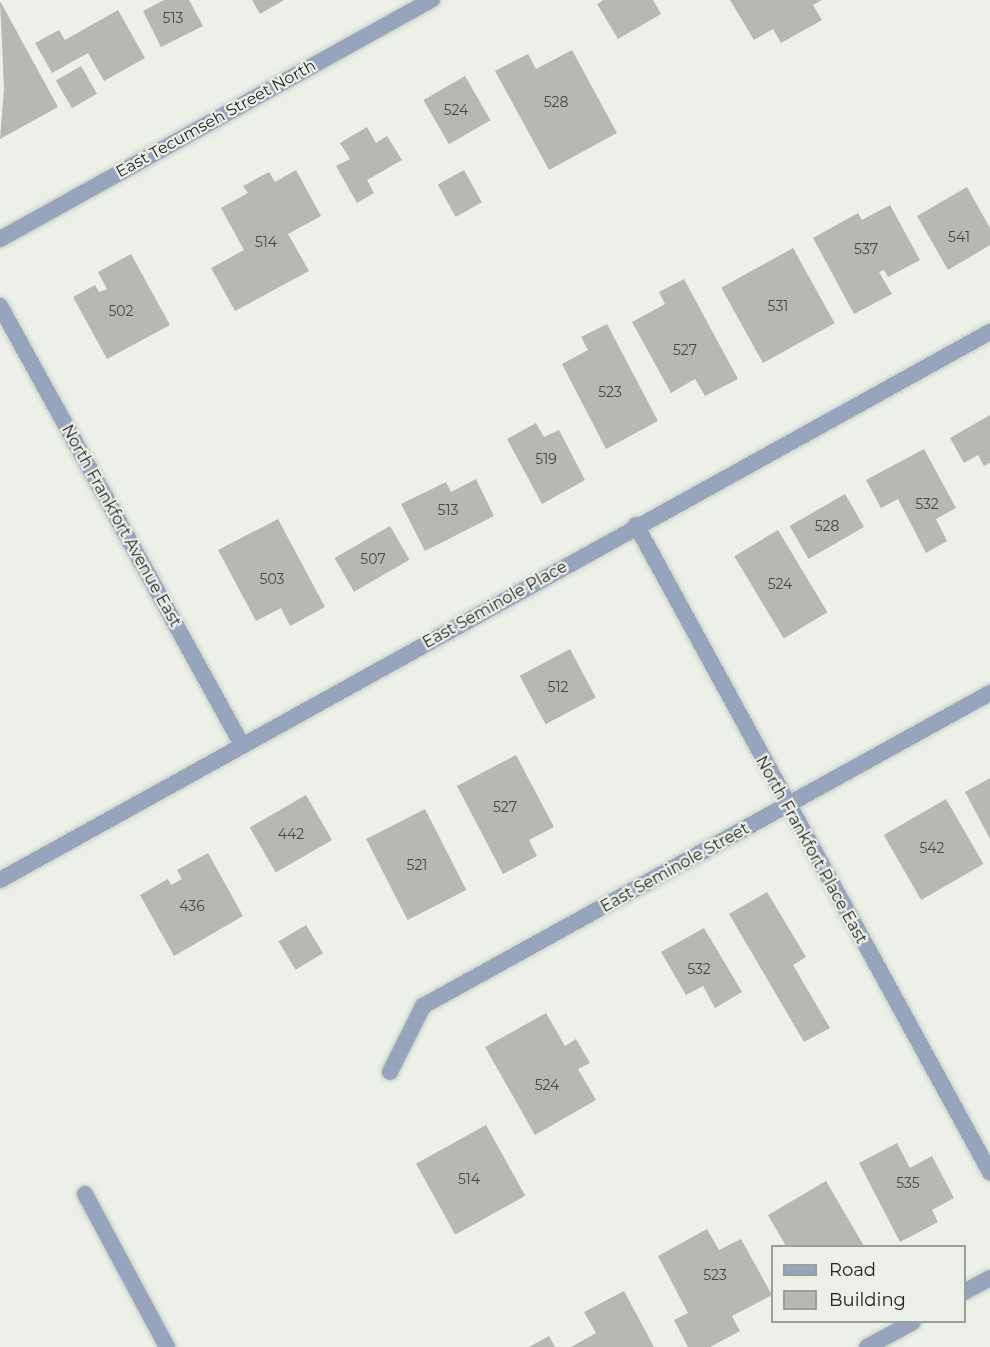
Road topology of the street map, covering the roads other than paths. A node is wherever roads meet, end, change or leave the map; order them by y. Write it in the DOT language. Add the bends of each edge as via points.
graph roads {
  1 [pos="432,0"];
  2 [pos="0,239"];
  3 [pos="0,306"];
  4 [pos="990,332"];
  5 [pos="636,525"];
  6 [pos="990,693"];
  7 [pos="242,745"];
  8 [pos="787,806"];
  9 [pos="0,880"];
  10 [pos="390,1072"];
  11 [pos="990,1172"];
  12 [pos="85,1194"];
  13 [pos="990,1278"];
  14 [pos="966,1292"];
  15 [pos="911,1323"];
  16 [pos="167,1347"];
  17 [pos="867,1347"];
  1 -- 2 [label="street, East Tecumseh Street North"];
  3 -- 7 [label="street, North Frankfort Avenue East"];
  4 -- 5 [label="street, East Seminole Place"];
  5 -- 7 [label="street, East Seminole Place"];
  5 -- 8 [label="street, North Frankfort Place East"];
  6 -- 8 [label="street, East Seminole Street"];
  7 -- 9 [label="street, East Seminole Place"];
  8 -- 10 [label="street, East Seminole Street" via="423,1006"];
  8 -- 11 [label="street, North Frankfort Place East"];
  12 -- 16 [label="street"];
  13 -- 14 [label="street"];
  15 -- 17 [label="street"];
}
